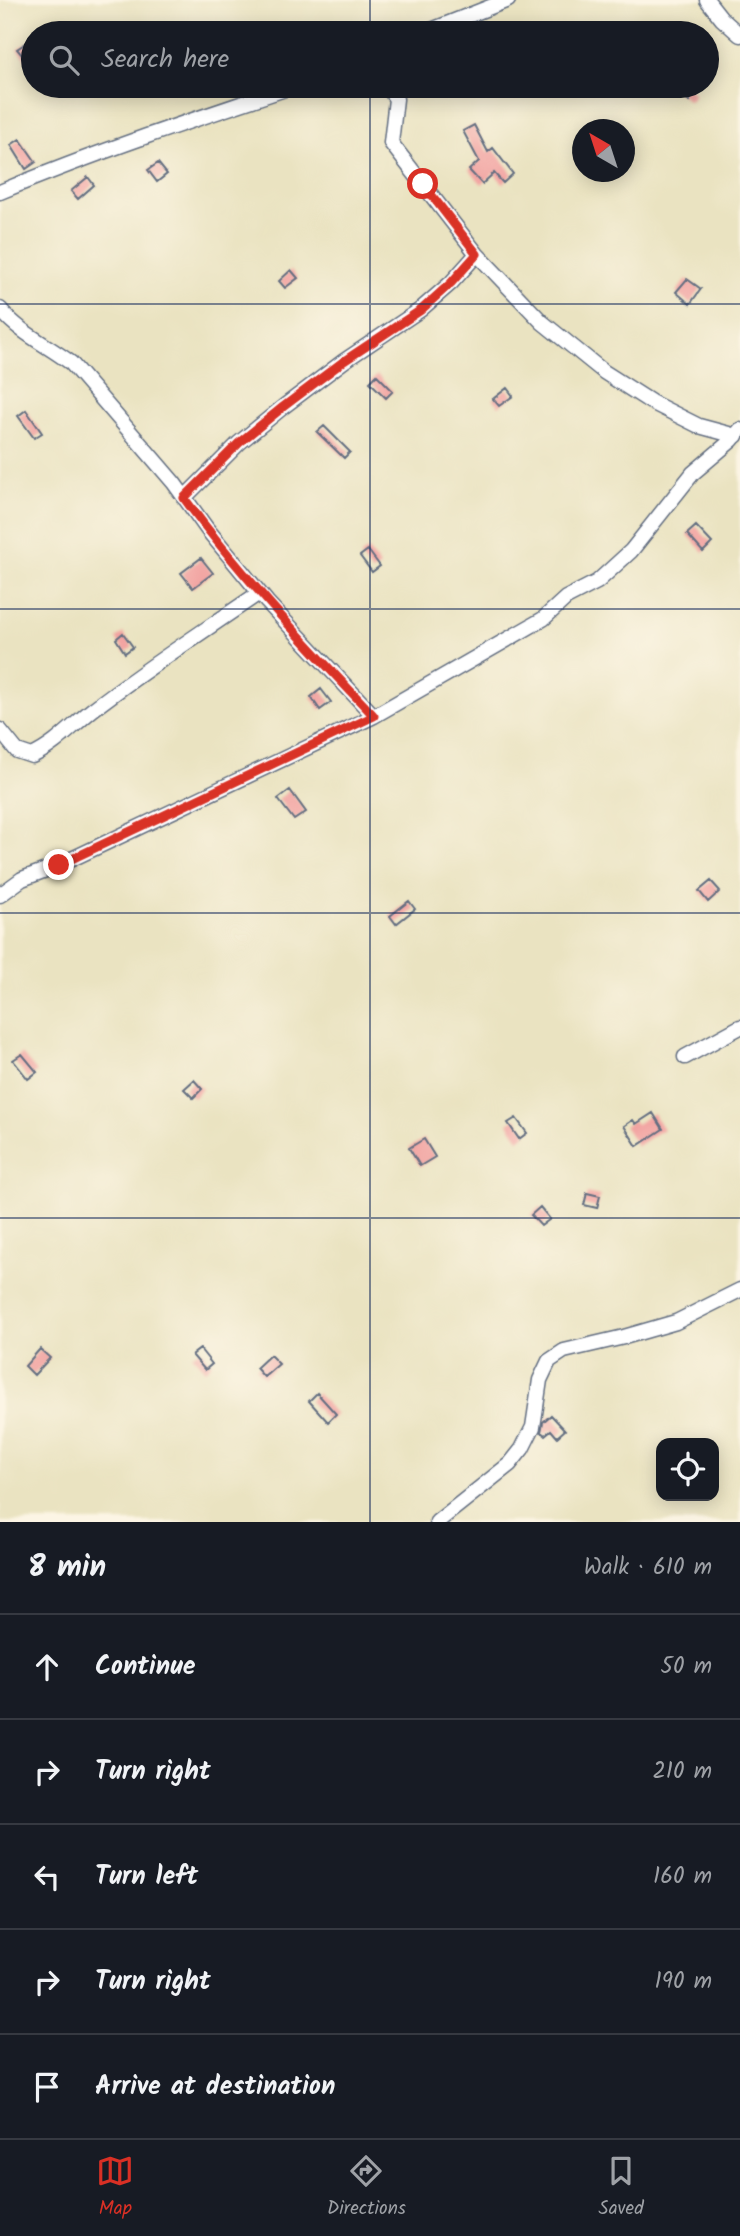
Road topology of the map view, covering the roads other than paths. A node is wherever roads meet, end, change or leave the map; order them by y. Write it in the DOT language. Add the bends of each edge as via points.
graph roads {
  1 [pos="508,0"];
  2 [pos="707,0"];
  3 [pos="455,21"];
  4 [pos="740,34"];
  5 [pos="258,98"];
  6 [pos="395,98"];
  7 [pos="0,192"];
  8 [pos="477,254"];
  9 [pos="0,309"];
  10 [pos="738,433"];
  11 [pos="184,498"];
  12 [pos="260,593"];
  13 [pos="374,716"];
  14 [pos="0,730"];
  15 [pos="0,895"];
  16 [pos="740,1027"];
  17 [pos="685,1057"];
  18 [pos="740,1290"];
  19 [pos="437,1522"];
  1 -- 3 [label="street"];
  2 -- 4 [label="street"];
  5 -- 7 [label="street"];
  6 -- 8 [label="street" via="391,143"];
  8 -- 10 [label="street" via="542,322 604,372 699,426"];
  8 -- 11 [label="street" via="421,310 283,407"];
  9 -- 11 [label="street" via="29,337 71,363"];
  10 -- 13 [label="street" via="693,473 631,551 597,582 566,598 543,619"];
  11 -- 12 [label="street"];
  12 -- 13 [label="street"];
  12 -- 14 [label="street" via="91,711 42,751 32,756 18,751"];
  13 -- 15 [label="street" via="22,879"];
  16 -- 17 [label="street"];
  18 -- 19 [label="street" via="676,1322 564,1350 549,1362 540,1381 533,1427 522,1449 510,1464"];
}
